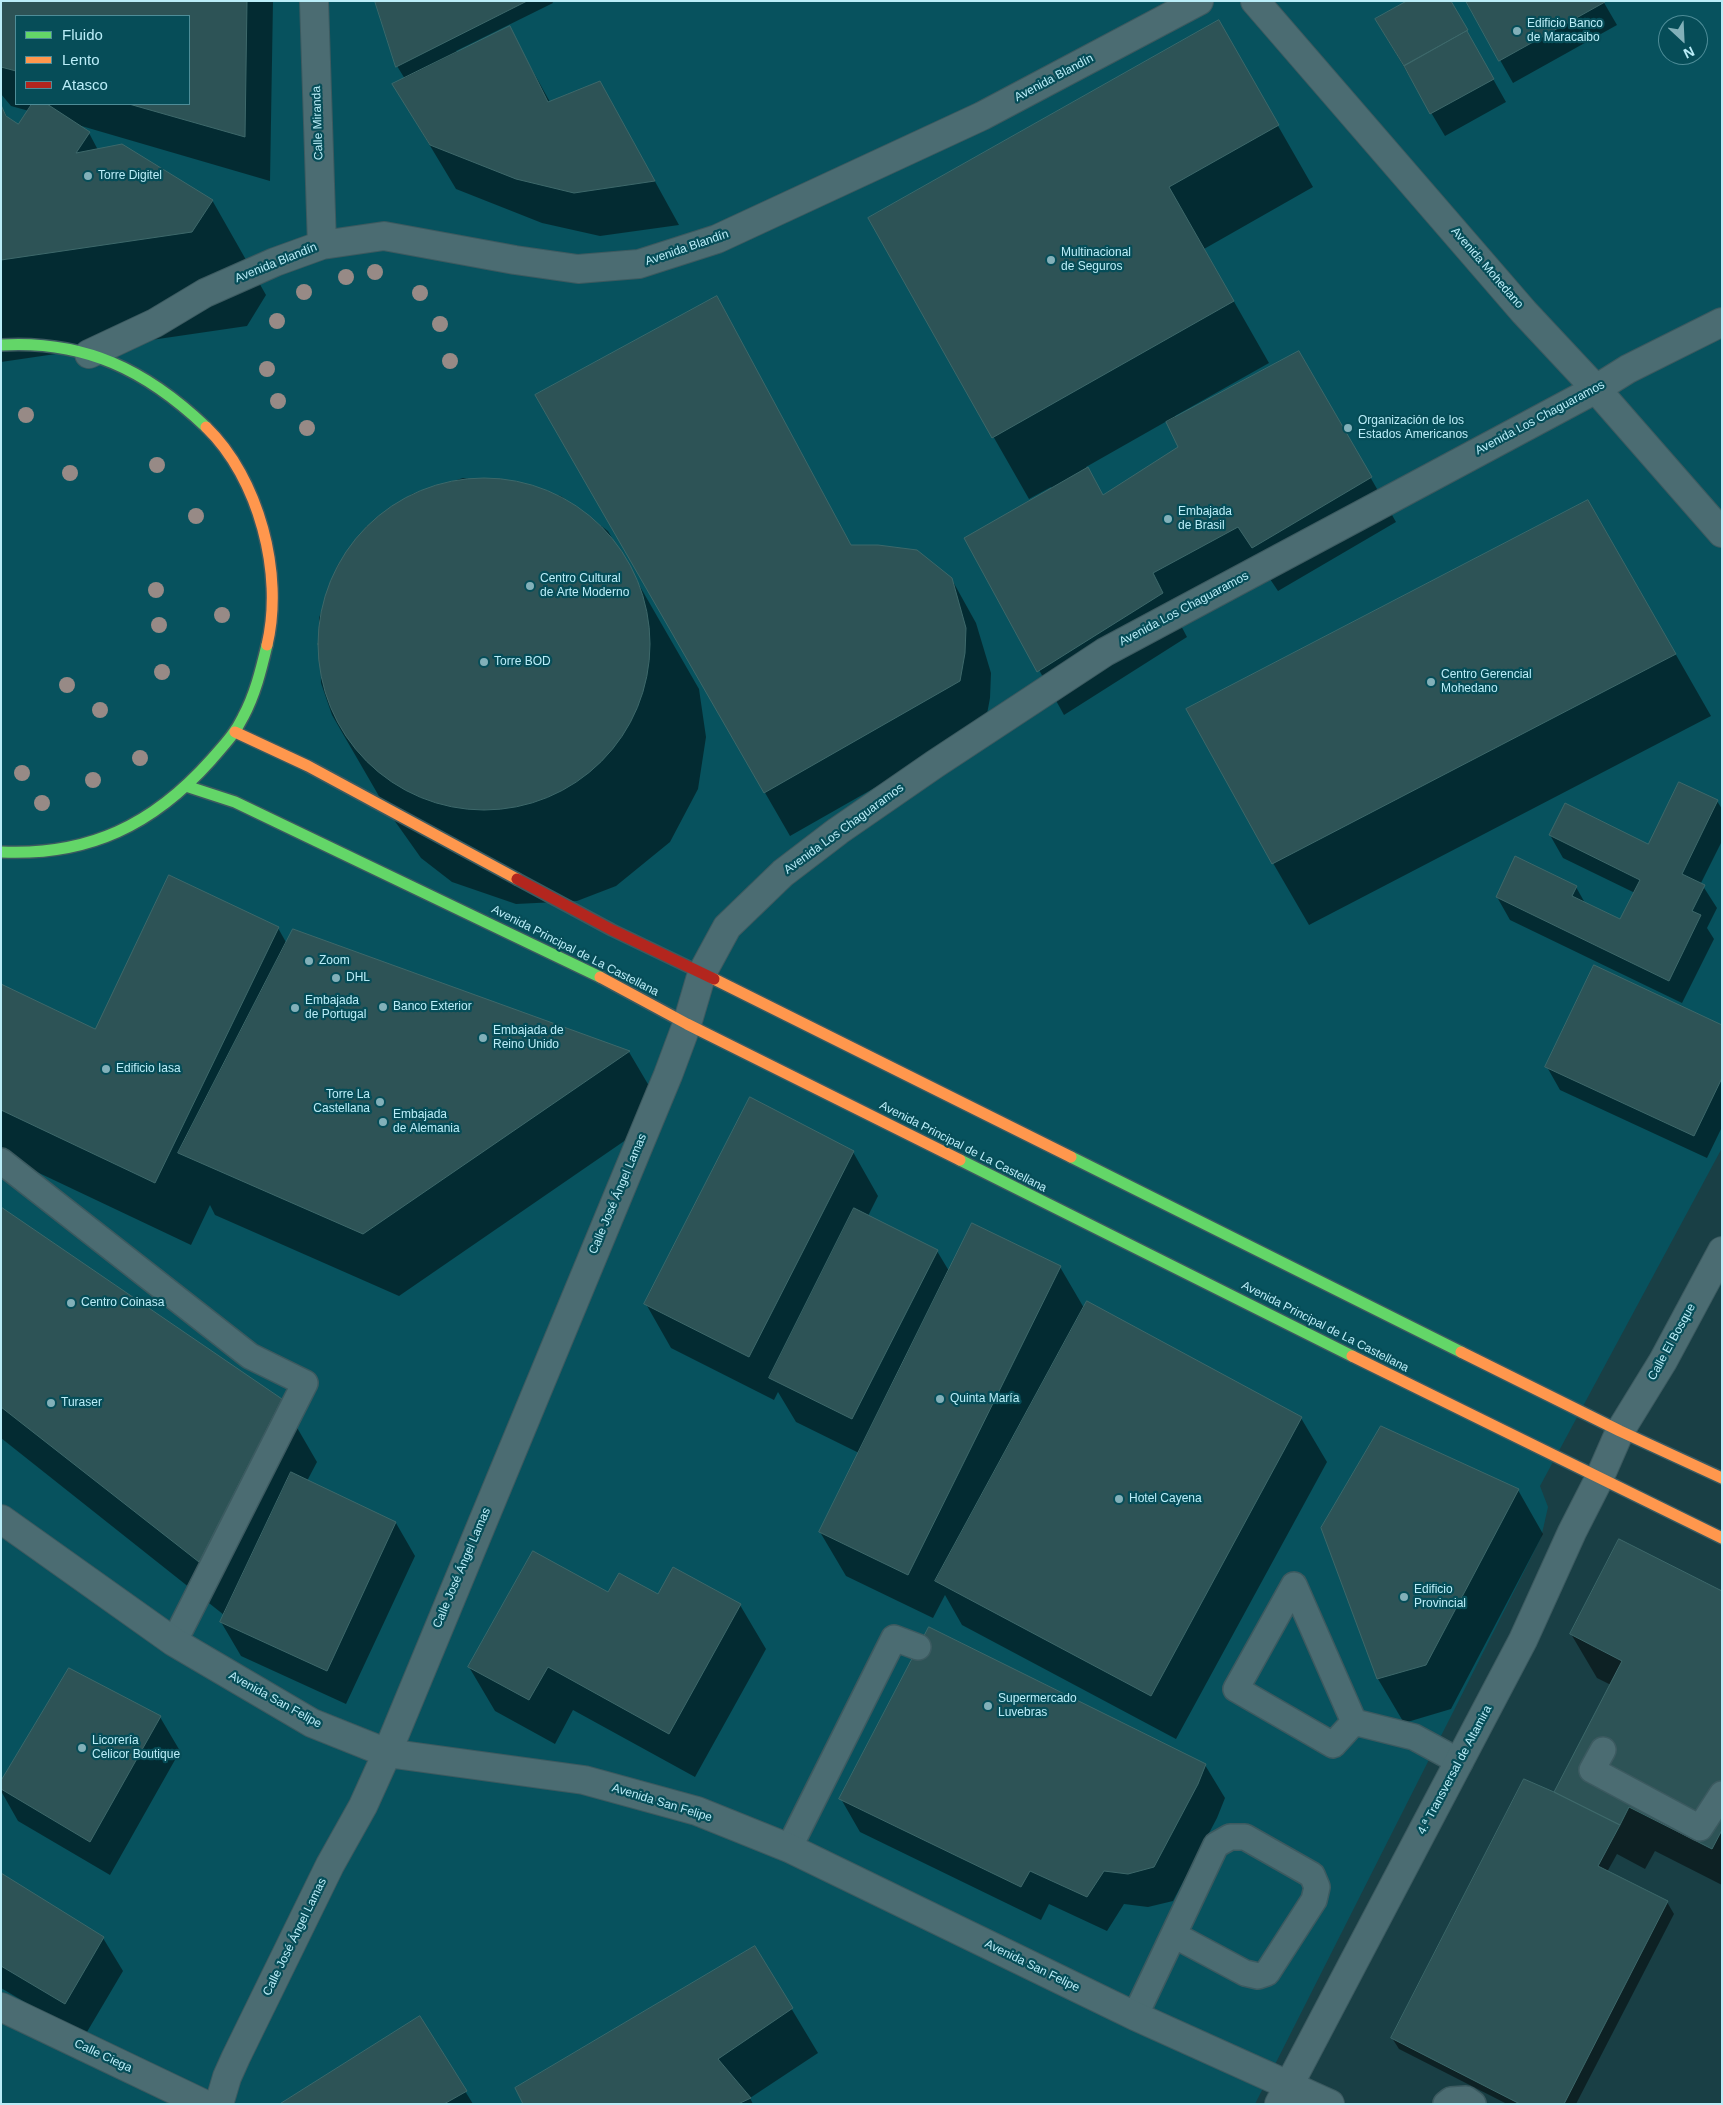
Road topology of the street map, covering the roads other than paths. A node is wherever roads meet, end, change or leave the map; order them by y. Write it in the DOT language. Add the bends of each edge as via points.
graph roads {
  1 [pos="314,1"];
  2 [pos="1199,1"];
  3 [pos="1255,1"];
  4 [pos="322,245"];
  5 [pos="1722,322"];
  6 [pos="1,345"];
  7 [pos="89,354"];
  8 [pos="1596,389"];
  9 [pos="1722,533"];
  10 [pos="235,732"];
  11 [pos="189,787"];
  12 [pos="1,852"];
  13 [pos="702,973"];
  14 [pos="686,1024"];
  15 [pos="1,1161"];
  16 [pos="1722,1250"];
  17 [pos="1620,1431"];
  18 [pos="1722,1478"];
  19 [pos="1599,1479"];
  20 [pos="1,1520"];
  21 [pos="1722,1538"];
  22 [pos="174,1642"];
  23 [pos="918,1648"];
  24 [pos="1354,1722"];
  25 [pos="1602,1750"];
  26 [pos="387,1753"];
  27 [pos="1460,1762"];
  28 [pos="1722,1794"];
  29 [pos="789,1848"];
  30 [pos="1174,1935"];
  31 [pos="1,2008"];
  32 [pos="1135,2016"];
  33 [pos="1283,2094"];
  34 [pos="204,2104"];
  35 [pos="219,2104"];
  36 [pos="1330,2104"];
  37 [pos="1446,2104"];
  38 [pos="1473,2104"];
  1 -- 4 [label="street, Calle Miranda"];
  2 -- 4 [label="street, Avenida Blandín" via="982,116 717,239 639,264 578,268 384,236"];
  3 -- 8 [label="street, Avenida Mohedano" via="1524,312"];
  4 -- 7 [label="street, Avenida Blandín" via="205,293 155,323"];
  5 -- 8 [label="street, Avenida Los Chaguaramos" via="1628,369"];
  6 -- 7 [label="street" via="66,347"];
  7 -- 10 [label="street" via="151,381 190,410 217,438 239,470 256,506 268,543 273,582 272,621 266,659"];
  8 -- 9 [label="street, Avenida Mohedano"];
  8 -- 13 [label="street, Avenida Los Chaguaramos" via="1105,652 935,764 782,873 727,927"];
  10 -- 11 [label="street"];
  10 -- 13 [label="street" via="308,766 612,930"];
  11 -- 12 [label="street" via="159,810 125,829 89,843 51,851"];
  11 -- 14 [label="street, Avenida Principal de La Castellana" via="235,802 595,974"];
  13 -- 14 [label="street, Avenida Los Chaguaramos"];
  13 -- 17 [label="street"];
  14 -- 19 [label="street, Avenida Principal de La Castellana"];
  14 -- 26 [label="street, Calle José Ángel Lamas" via="668,1075"];
  15 -- 22 [label="lane" via="250,1356 305,1383"];
  16 -- 17 [label="street, Calle El Bosque" via="1663,1361"];
  17 -- 18 [label="street"];
  17 -- 19 [label="street, 4.ª Transversal de Altamira"];
  19 -- 21 [label="street, Avenida Principal de La Castellana"];
  19 -- 27 [label="street, 4.ª Transversal de Altamira" via="1523,1640"];
  20 -- 22 [label="street, Avenida San Felipe"];
  22 -- 26 [label="street, Avenida San Felipe" via="312,1723"];
  23 -- 29 [label="lane" via="894,1638"];
  24 -- 24 [label="lane" via="1322,1649 1294,1585 1236,1689 1332,1745"];
  24 -- 27 [label="lane" via="1414,1737"];
  25 -- 28 [label="lane" via="1592,1770 1700,1828"];
  26 -- 29 [label="street, Avenida San Felipe" via="584,1780 696,1811"];
  26 -- 35 [label="street, Calle José Ángel Lamas" via="364,1806 330,1865 236,2057"];
  27 -- 33 [label="street, 4.ª Transversal de Altamira"];
  29 -- 32 [label="street, Avenida San Felipe"];
  30 -- 30 [label="lane" via="1216,1845 1230,1837 1245,1837 1312,1876 1317,1887 1314,1900 1267,1973 1258,1976 1245,1973"];
  30 -- 32 [label="lane"];
  31 -- 34 [label="street, Calle Ciega"];
  32 -- 33 [label="street, Avenida San Felipe" via="1236,2063"];
  33 -- 36 [label="street, Avenida San Felipe"];
  37 -- 38 [label="lane" via="1451,2100 1466,2099"];
}
